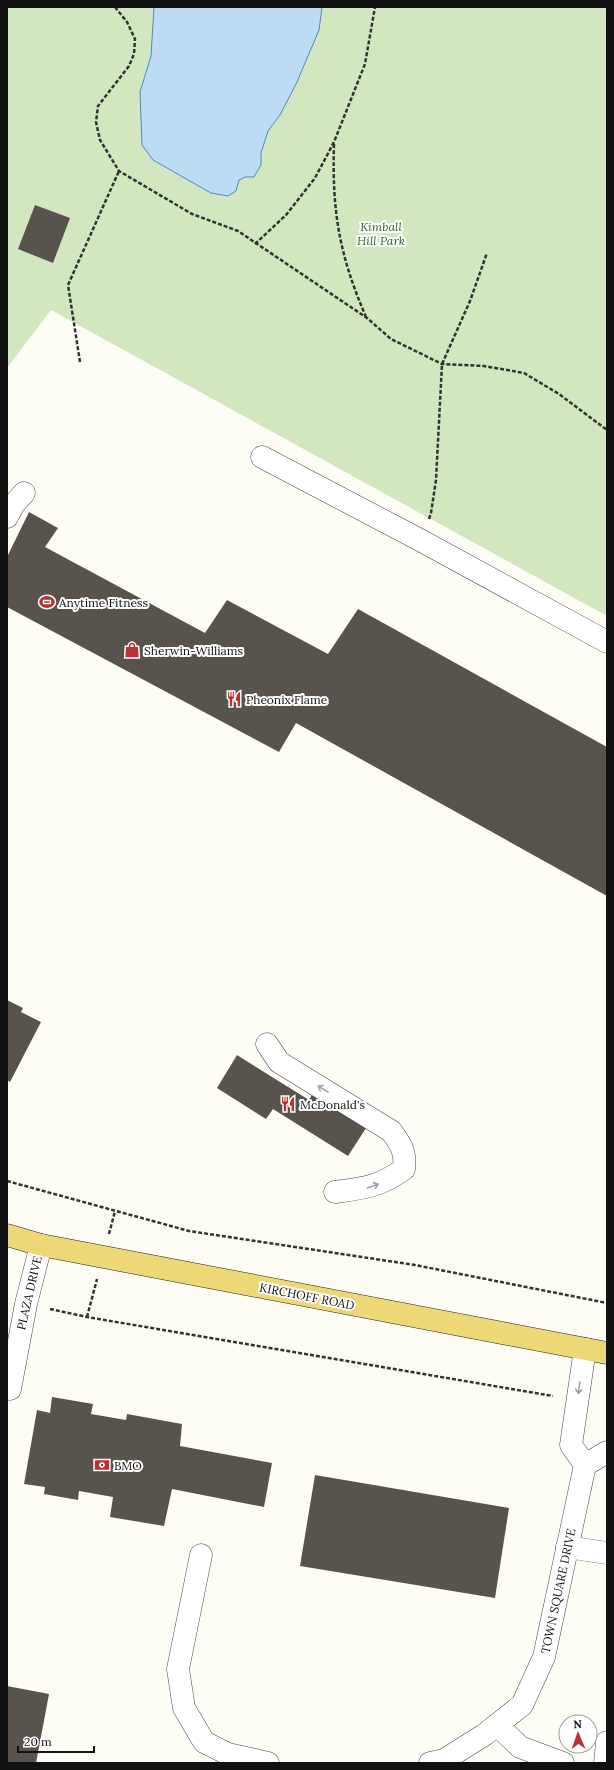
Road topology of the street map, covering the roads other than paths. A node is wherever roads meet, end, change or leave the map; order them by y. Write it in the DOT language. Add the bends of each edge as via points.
graph roads {
  1 [pos="262,457"];
  2 [pos="24,493"];
  3 [pos="7,518"];
  4 [pos="607,642"];
  5 [pos="268,1044"];
  6 [pos="335,1192"];
  7 [pos="7,1235"];
  8 [pos="41,1244"];
  9 [pos="585,1349"];
  10 [pos="607,1353"];
  11 [pos="10,1389"];
  12 [pos="607,1452"];
  13 [pos="585,1465"];
  14 [pos="568,1547"];
  15 [pos="607,1553"];
  16 [pos="201,1555"];
  17 [pos="497,1724"];
  18 [pos="607,1742"];
  19 [pos="268,1763"];
  20 [pos="430,1763"];
  21 [pos="563,1763"];
  22 [pos="605,1763"];
  1 -- 4 [label="street"];
  2 -- 3 [label="street" via="14,504"];
  6 -- 5 [label="street, one-way" via="369,1188 394,1176 404,1168 405,1156 401,1144 392,1131 279,1062"];
  7 -- 8 [label="main road, KIRCHOFF ROAD"];
  8 -- 9 [label="main road, KIRCHOFF ROAD"];
  8 -- 11 [label="street, PLAZA DRIVE" via="26,1304"];
  9 -- 10 [label="main road, KIRCHOFF ROAD"];
  9 -- 13 [label="street, one-way" via="571,1445"];
  12 -- 13 [label="street"];
  13 -- 14 [label="street, TOWN SQUARE DRIVE"];
  14 -- 15 [label="street"];
  14 -- 17 [label="street, TOWN SQUARE DRIVE" via="544,1657 522,1705"];
  16 -- 19 [label="street" via="178,1669 184,1708 204,1742 228,1754"];
  17 -- 20 [label="street, TOWN SQUARE DRIVE" via="444,1760"];
  17 -- 21 [label="street" via="520,1747"];
  18 -- 22 [label="street"];
}
